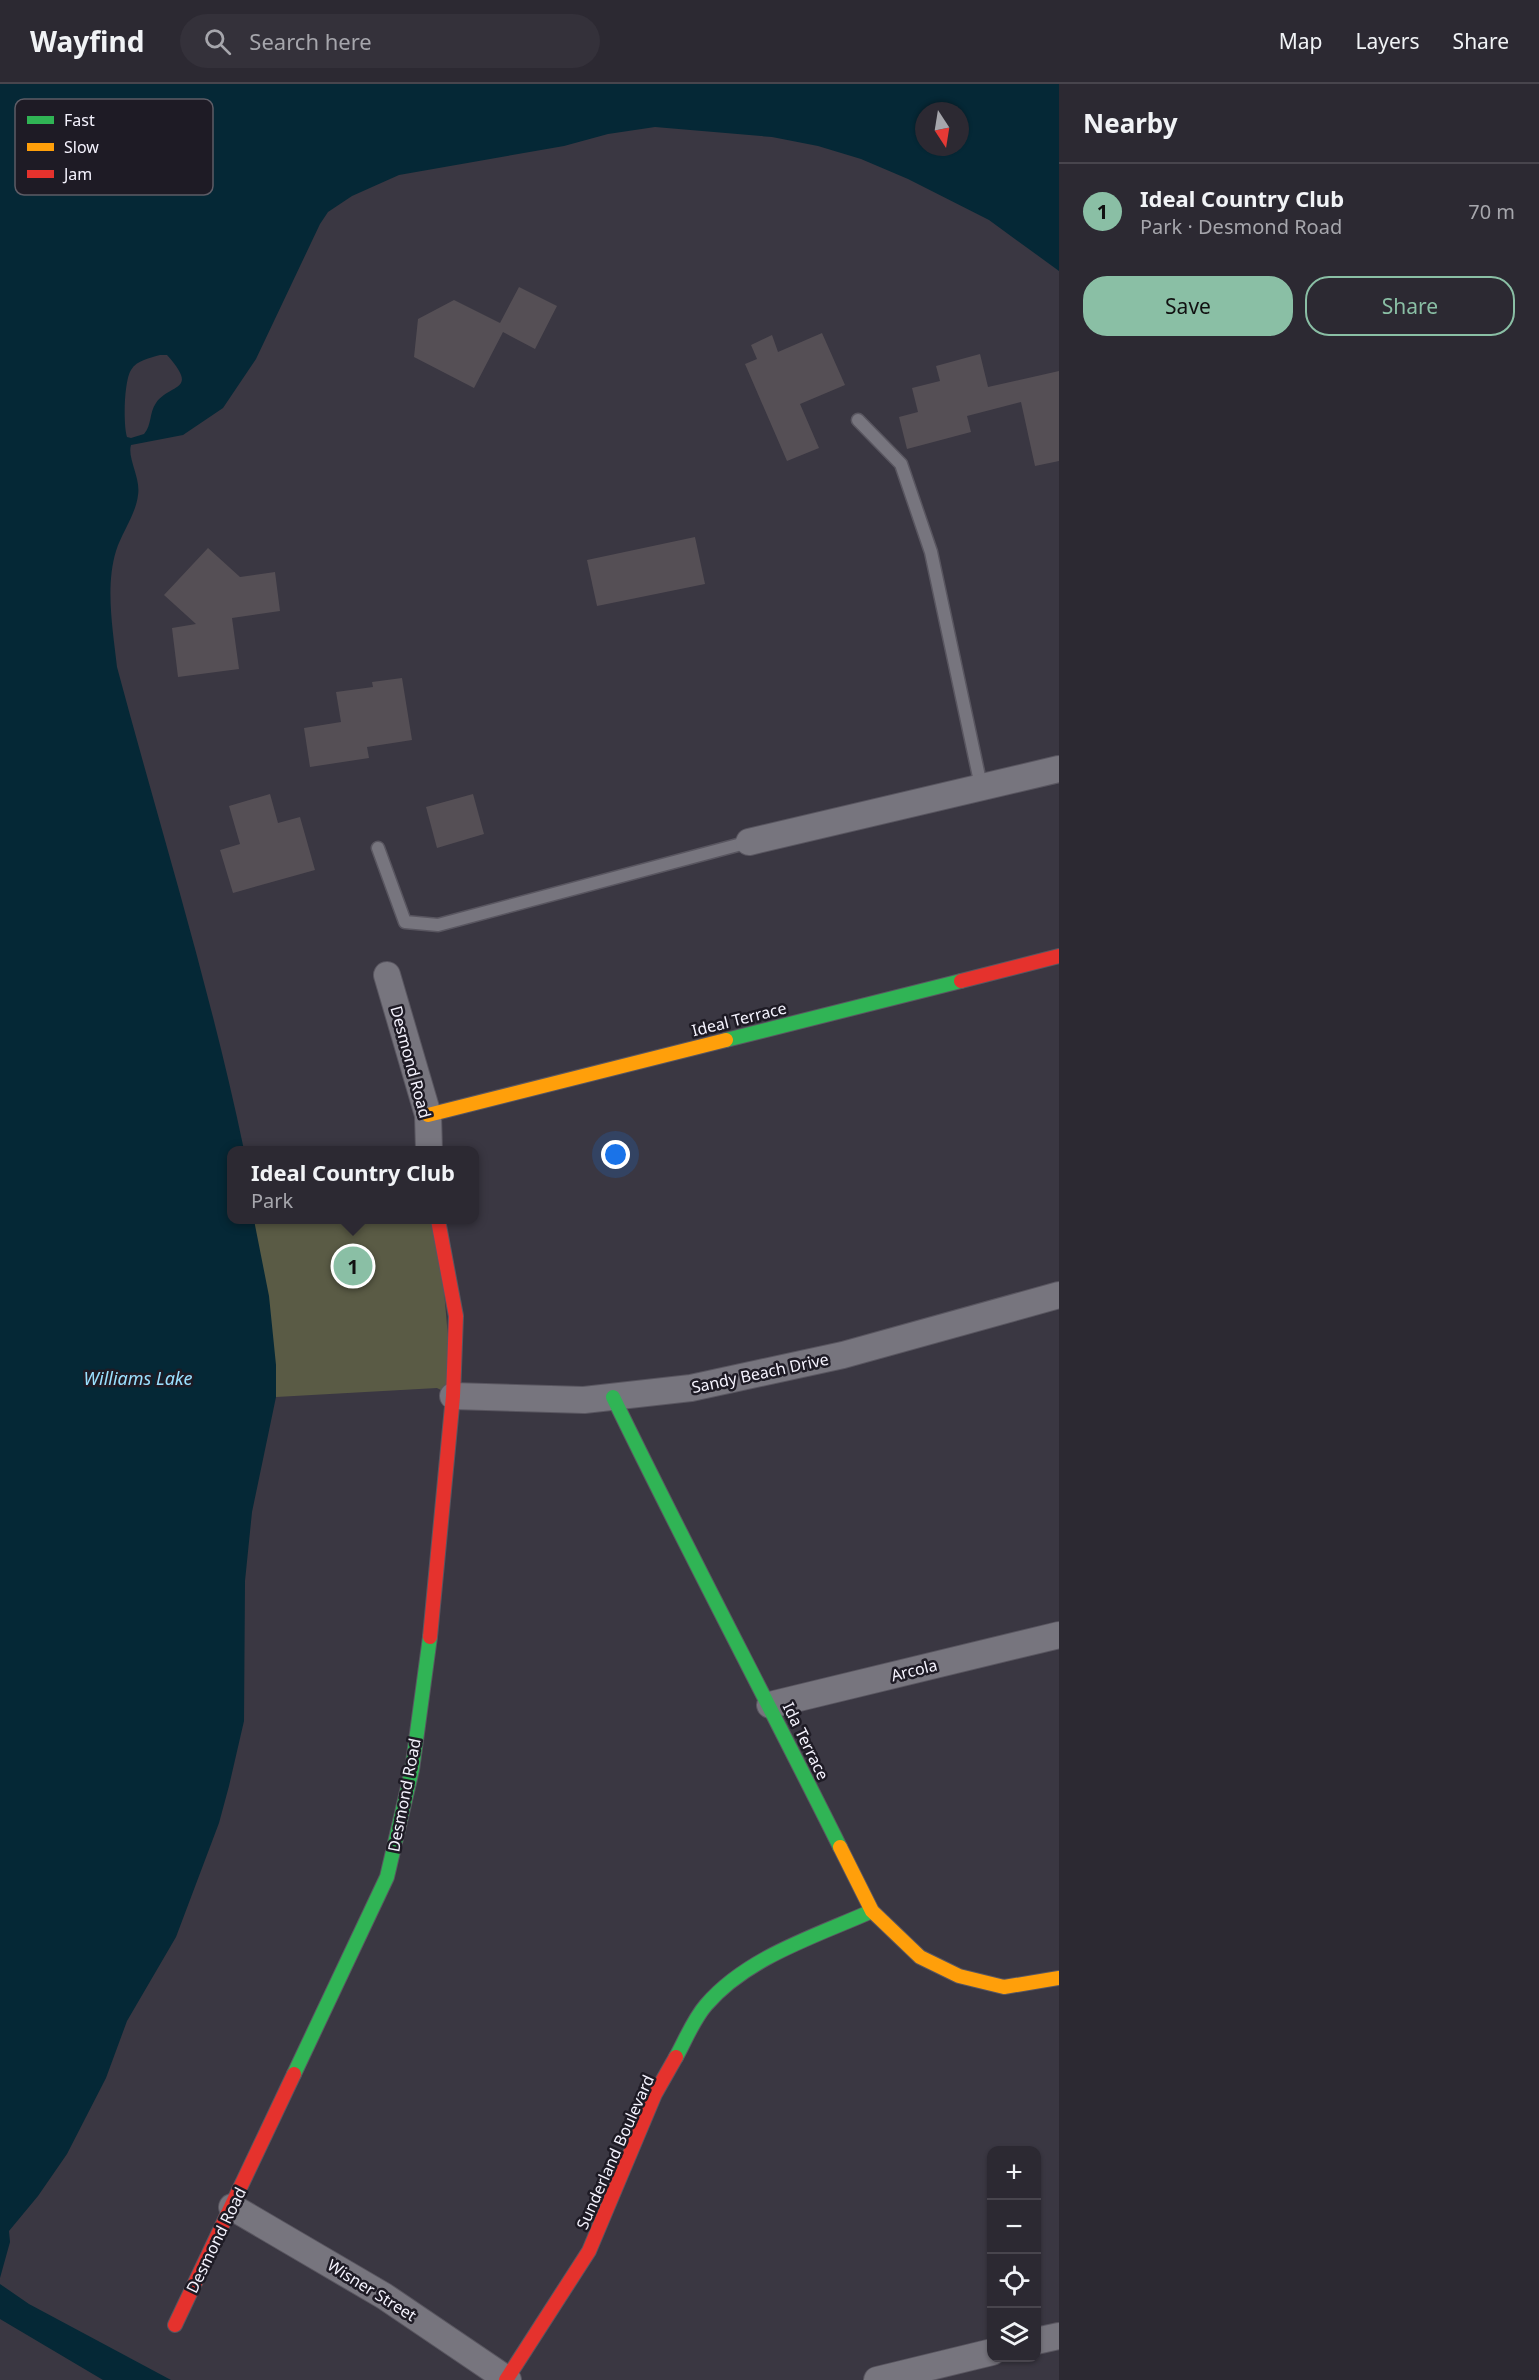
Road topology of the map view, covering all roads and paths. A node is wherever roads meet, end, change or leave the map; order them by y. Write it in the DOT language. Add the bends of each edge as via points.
graph roads {
  1 [pos="858,420"];
  2 [pos="1059,769"];
  3 [pos="981,786"];
  4 [pos="749,842"];
  5 [pos="378,848"];
  6 [pos="1059,956"];
  7 [pos="387,975"];
  8 [pos="428,1115"];
  9 [pos="429,1146"];
  10 [pos="439,1224"];
  11 [pos="1059,1295"];
  12 [pos="453,1396"];
  13 [pos="613,1397"];
  14 [pos="1059,1635"];
  15 [pos="770,1705"];
  16 [pos="872,1911"];
  17 [pos="1059,1978"];
  18 [pos="232,2207"];
  19 [pos="175,2325"];
  20 [pos="1059,2336"];
  21 [pos="1041,2340"];
  22 [pos="987,2353"];
  23 [pos="506,2379"];
  24 [pos="877,2380"];
  1 -- 3 [label="lane" via="901,464 931,552"];
  2 -- 3 [label="street"];
  3 -- 4 [label="street"];
  4 -- 5 [label="lane" via="438,925 405,922"];
  6 -- 8 [label="street, Ideal Terrace"];
  7 -- 8 [label="street, Desmond Road"];
  8 -- 9 [label="street, Desmond Road"];
  10 -- 12 [label="street, Desmond Road" via="456,1316"];
  11 -- 13 [label="street, Sandy Beach Drive" via="843,1355 691,1388"];
  12 -- 13 [label="street, Sandy Beach Drive" via="584,1400"];
  12 -- 18 [label="street, Desmond Road" via="433,1611 412,1770 387,1877"];
  13 -- 15 [label="street, Ida Terrace"];
  14 -- 15 [label="street, Arcola"];
  15 -- 16 [label="street, Ida Terrace"];
  16 -- 17 [label="street, Ida Terrace" via="920,1958 959,1976 1004,1987"];
  16 -- 23 [label="street, Sunderland Boulevard" via="767,1958 734,1980 705,2007 655,2094 589,2252"];
  18 -- 19 [label="street, Desmond Road"];
  18 -- 23 [label="street, Wisner Street" via="384,2296"];
  20 -- 21 [label="street"];
  22 -- 24 [label="street"];
}
